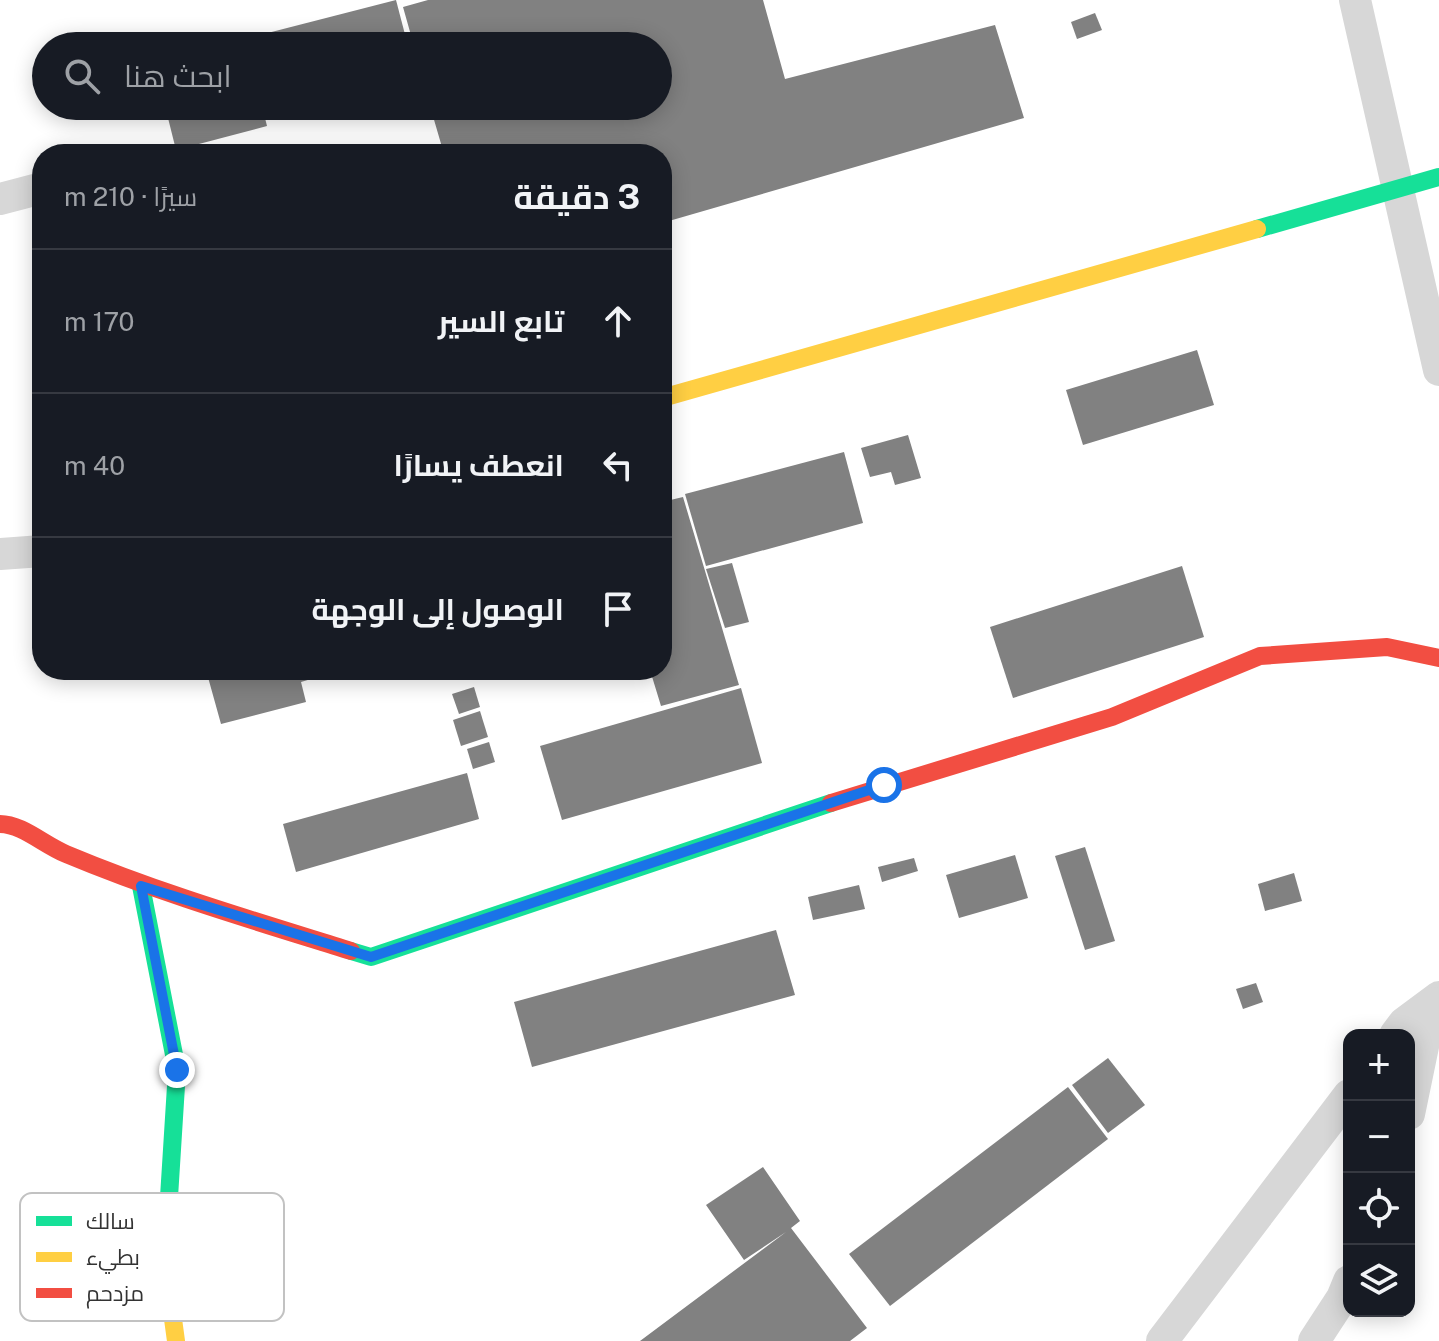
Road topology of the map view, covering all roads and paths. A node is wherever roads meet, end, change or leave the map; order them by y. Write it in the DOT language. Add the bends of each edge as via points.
graph roads {
  1 [pos="1355,0"];
  2 [pos="1439,177"];
  3 [pos="1397,189"];
  4 [pos="32,191"];
  5 [pos="0,199"];
  6 [pos="1439,370"];
  7 [pos="672,395"];
  8 [pos="32,552"];
  9 [pos="0,554"];
  10 [pos="1439,658"];
  11 [pos="0,824"];
  12 [pos="141,886"];
  13 [pos="1435,1000"];
  14 [pos="1400,1029"];
  15 [pos="1344,1101"];
  16 [pos="1412,1101"];
  17 [pos="169,1193"];
  18 [pos="1343,1296"];
  19 [pos="173,1321"];
  20 [pos="176,1341"];
  21 [pos="1162,1341"];
  22 [pos="1314,1341"];
  1 -- 3 [label="street"];
  2 -- 3 [label="street"];
  3 -- 6 [label="street"];
  3 -- 7 [label="street"];
  4 -- 5 [label="street"];
  8 -- 9 [label="street"];
  10 -- 12 [label="street" via="1387,647 1260,656 1112,717 884,785 371,957"];
  11 -- 12 [label="street" via="13,824 41,844"];
  12 -- 17 [label="street" via="177,1070"];
  13 -- 14 [label="street"];
  13 -- 16 [label="street"];
  15 -- 21 [label="street"];
  18 -- 22 [label="street"];
  19 -- 20 [label="street"];
}
